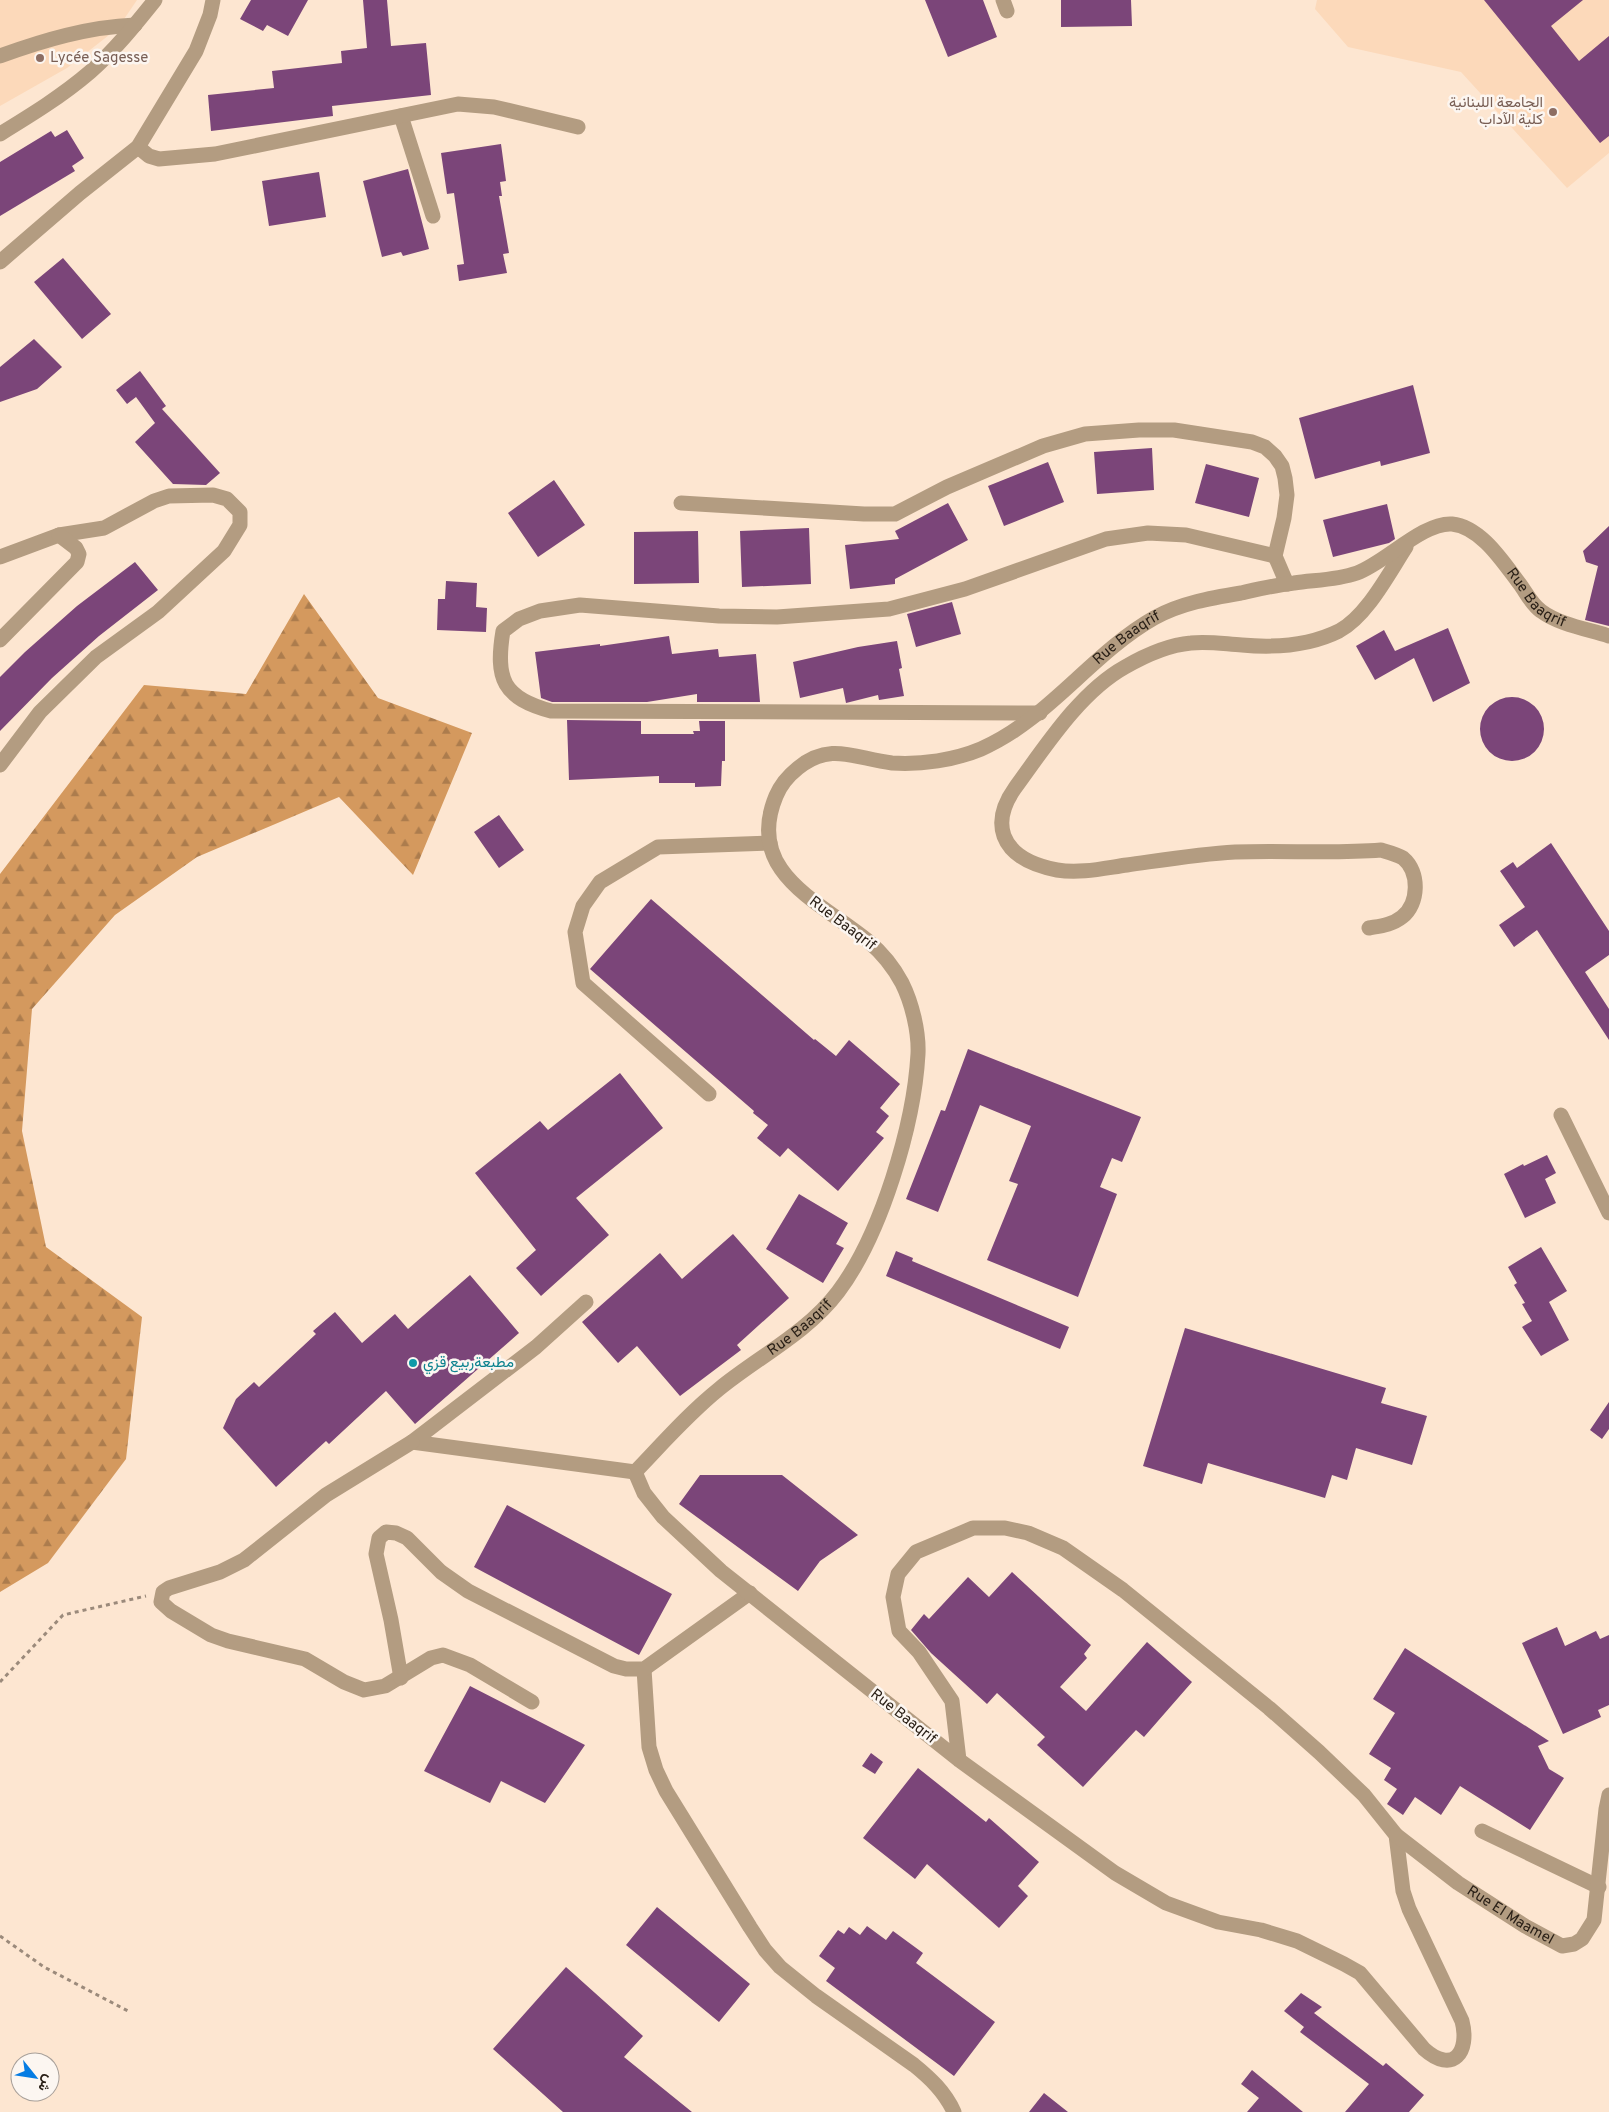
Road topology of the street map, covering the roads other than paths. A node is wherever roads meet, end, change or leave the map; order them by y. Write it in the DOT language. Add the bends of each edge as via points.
graph roads {
  1 [pos="154,0"];
  2 [pos="213,0"];
  3 [pos="135,25"];
  4 [pos="0,56"];
  5 [pos="401,116"];
  6 [pos="578,127"];
  7 [pos="0,134"];
  8 [pos="138,148"];
  9 [pos="433,216"];
  10 [pos="0,262"];
  11 [pos="681,503"];
  12 [pos="59,535"];
  13 [pos="1411,540"];
  14 [pos="1275,556"];
  15 [pos="0,557"];
  16 [pos="1287,584"];
  17 [pos="1609,636"];
  18 [pos="0,640"];
  19 [pos="1040,712"];
  20 [pos="0,765"];
  21 [pos="770,844"];
  22 [pos="1369,928"];
  23 [pos="709,1094"];
  24 [pos="1561,1115"];
  25 [pos="1609,1213"];
  26 [pos="586,1302"];
  27 [pos="412,1442"];
  28 [pos="635,1472"];
  29 [pos="750,1593"];
  30 [pos="644,1669"];
  31 [pos="401,1678"];
  32 [pos="532,1702"];
  33 [pos="959,1760"];
  34 [pos="1609,1796"];
  35 [pos="1482,1831"];
  36 [pos="1396,1835"];
  37 [pos="1599,1887"];
  38 [pos="954,2112"];
  1 -- 3 [label="street"];
  2 -- 8 [label="street" via="196,52"];
  3 -- 4 [label="street" via="105,26"];
  3 -- 7 [label="street" via="90,72"];
  5 -- 6 [label="street" via="458,104 494,107"];
  5 -- 8 [label="street" via="215,154 159,159"];
  5 -- 9 [label="street"];
  8 -- 10 [label="street"];
  11 -- 14 [label="street" via="895,514 971,476 1043,446 1085,434 1174,430 1252,442 1275,456 1286,478 1287,495"];
  12 -- 15 [label="street"];
  12 -- 18 [label="street" via="76,548 79,554 77,562"];
  12 -- 20 [label="street" via="104,528 169,496 213,495 227,499 240,512 241,520 224,551 158,612 96,657 40,712"];
  13 -- 16 [label="street, Rue Baaqrif" via="1361,572"];
  13 -- 17 [label="street, Rue Baaqrif" via="1446,524 1460,526 1488,545 1545,614"];
  13 -- 22 [label="street" via="1362,612 1342,629 1324,638 1270,646 1189,643 1154,653 1123,667 1095,688 1071,715 1011,794 1002,812 1002,831 1007,844 1017,855 1059,870 1092,870 1234,852 1381,850 1393,853 1411,868 1416,884 1412,905 1403,917 1389,925"];
  14 -- 16 [label="street"];
  14 -- 19 [label="street" via="1186,535 1148,533 1106,539 965,589 889,609 777,617 719,616 580,605 556,607 519,618 503,631 500,649 503,680 510,692 531,705 551,711"];
  16 -- 19 [label="street, Rue Baaqrif" via="1181,606 1152,619"];
  19 -- 21 [label="street, Rue Baaqrif" via="1005,738 954,758 894,763 826,752 806,761 786,778 777,794 768,830"];
  21 -- 23 [label="street" via="658,847 600,882 582,906 575,932 583,984"];
  21 -- 28 [label="street, Rue Baaqrif" via="790,883 810,901 868,941 903,984 914,1016 918,1050 912,1099 879,1217 838,1293 805,1326 718,1390"];
  24 -- 25 [label="street"];
  26 -- 27 [label="street" via="536,1347"];
  27 -- 28 [label="street"];
  27 -- 31 [label="street" via="326,1495 238,1563 179,1584 164,1592 162,1602 171,1611 211,1634 306,1659 364,1690 385,1686"];
  28 -- 29 [label="street, Rue Baaqrif" via="644,1493 663,1517 721,1571"];
  29 -- 30 [label="street"];
  29 -- 33 [label="street, Rue Baaqrif"];
  30 -- 31 [label="street" via="626,1669 606,1662 468,1591 441,1572 407,1538 386,1532 379,1538 376,1554"];
  30 -- 38 [label="street" via="649,1748 656,1770 765,1950 797,1981 926,2074 945,2095"];
  31 -- 32 [label="street" via="431,1658 443,1655 470,1664"];
  33 -- 36 [label="street, Rue El Maamel" via="952,1701 919,1652 899,1631 893,1597 898,1574 916,1552 973,1528 1005,1528 1028,1532 1095,1568 1319,1752 1364,1795"];
  33 -- 36 [label="street, Rue Baaqrif" via="1115,1873 1166,1903 1218,1922 1297,1941 1360,1973 1424,2049 1434,2058 1449,2061 1461,2051 1464,2030 1457,2008 1409,1909 1403,1891"];
  34 -- 37 [label="street, Rue El Maamel"];
  35 -- 37 [label="street"];
  36 -- 37 [label="street, Rue El Maamel" via="1458,1883 1562,1946 1574,1944 1589,1931"];
}
